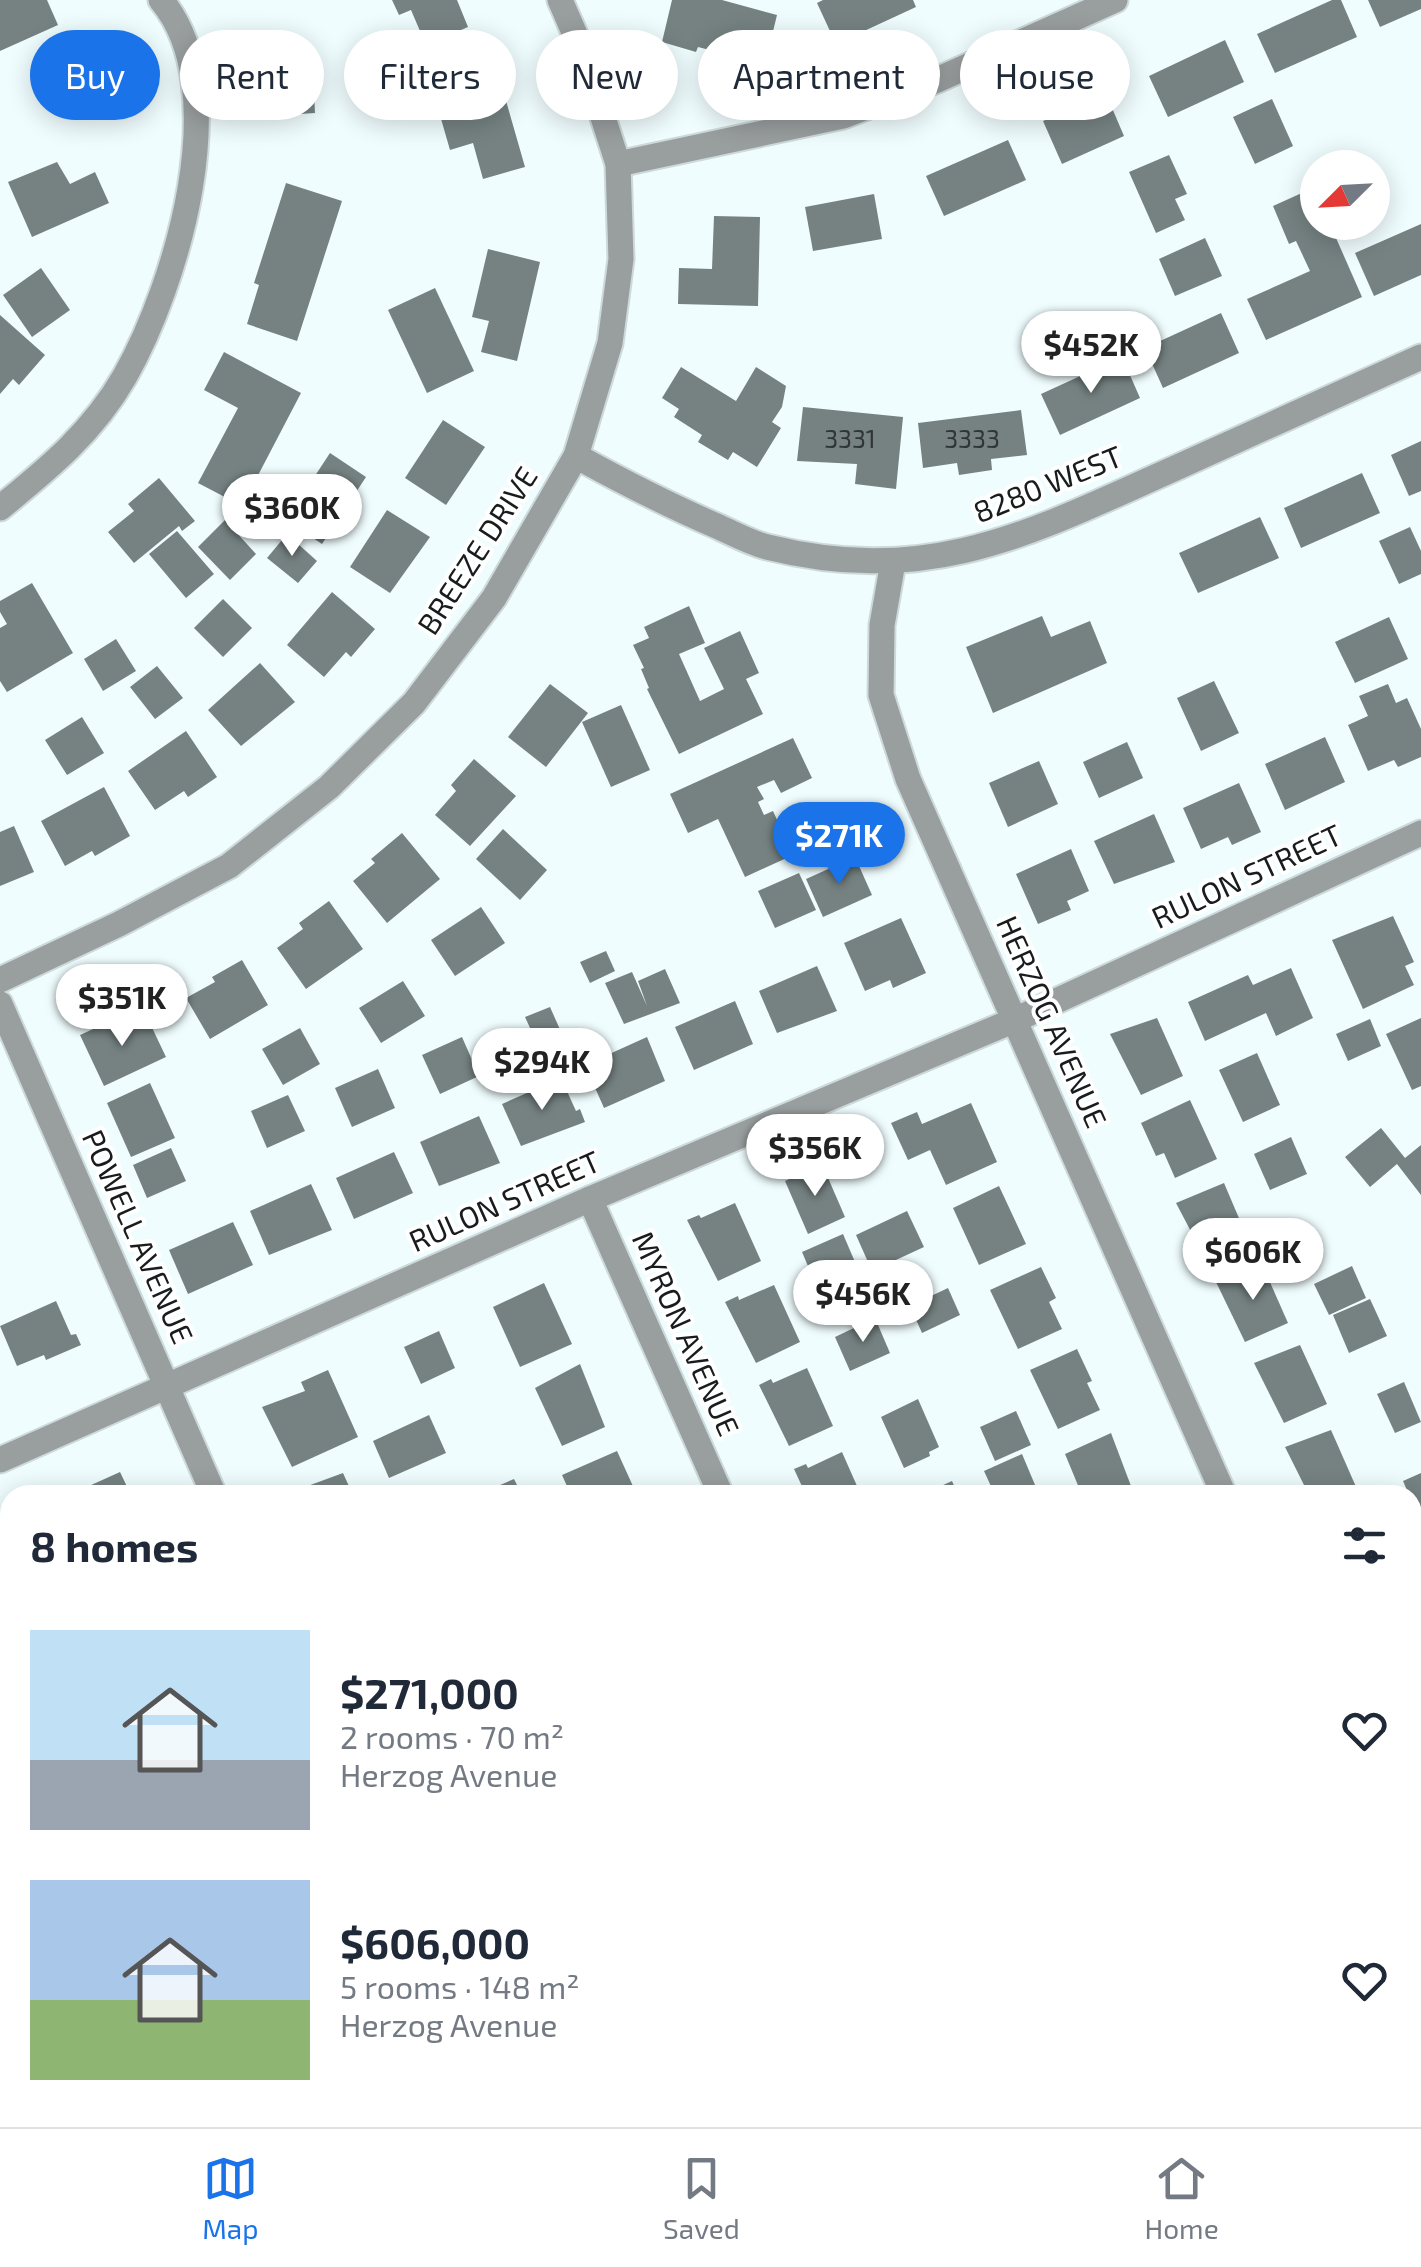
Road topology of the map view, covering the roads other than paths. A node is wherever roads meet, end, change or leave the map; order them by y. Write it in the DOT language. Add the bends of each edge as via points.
graph roads {
  1 [pos="161,0"];
  2 [pos="560,0"];
  3 [pos="1115,0"];
  4 [pos="618,164"];
  5 [pos="1421,357"];
  6 [pos="576,456"];
  7 [pos="0,508"];
  8 [pos="894,562"];
  9 [pos="1421,833"];
  10 [pos="0,980"];
  11 [pos="0,1004"];
  12 [pos="1015,1020"];
  13 [pos="590,1200"];
  14 [pos="166,1386"];
  15 [pos="0,1460"];
  16 [pos="210,1485"];
  17 [pos="717,1485"];
  18 [pos="1220,1485"];
  1 -- 7 [label="street" via="182,35 198,102 187,200 162,298 124,378 70,450"];
  2 -- 4 [label="street, BREEZE DRIVE"];
  3 -- 4 [label="street" via="843,116"];
  4 -- 6 [label="street, BREEZE DRIVE" via="622,258 610,343"];
  5 -- 8 [label="street, 8280 WEST" via="1002,543"];
  6 -- 8 [label="street, 8280 WEST" via="764,546"];
  6 -- 10 [label="street, BREEZE DRIVE" via="494,598 414,704 329,787 229,866"];
  8 -- 12 [label="street, HERZOG AVENUE" via="882,625 881,694 908,779"];
  9 -- 12 [label="street, RULON STREET"];
  11 -- 14 [label="street, POWELL AVENUE"];
  12 -- 13 [label="street, RULON STREET"];
  12 -- 18 [label="street, HERZOG AVENUE"];
  13 -- 14 [label="street, RULON STREET"];
  13 -- 17 [label="street, MYRON AVENUE"];
  14 -- 15 [label="street, RULON STREET"];
  14 -- 16 [label="street, POWELL AVENUE"];
}
